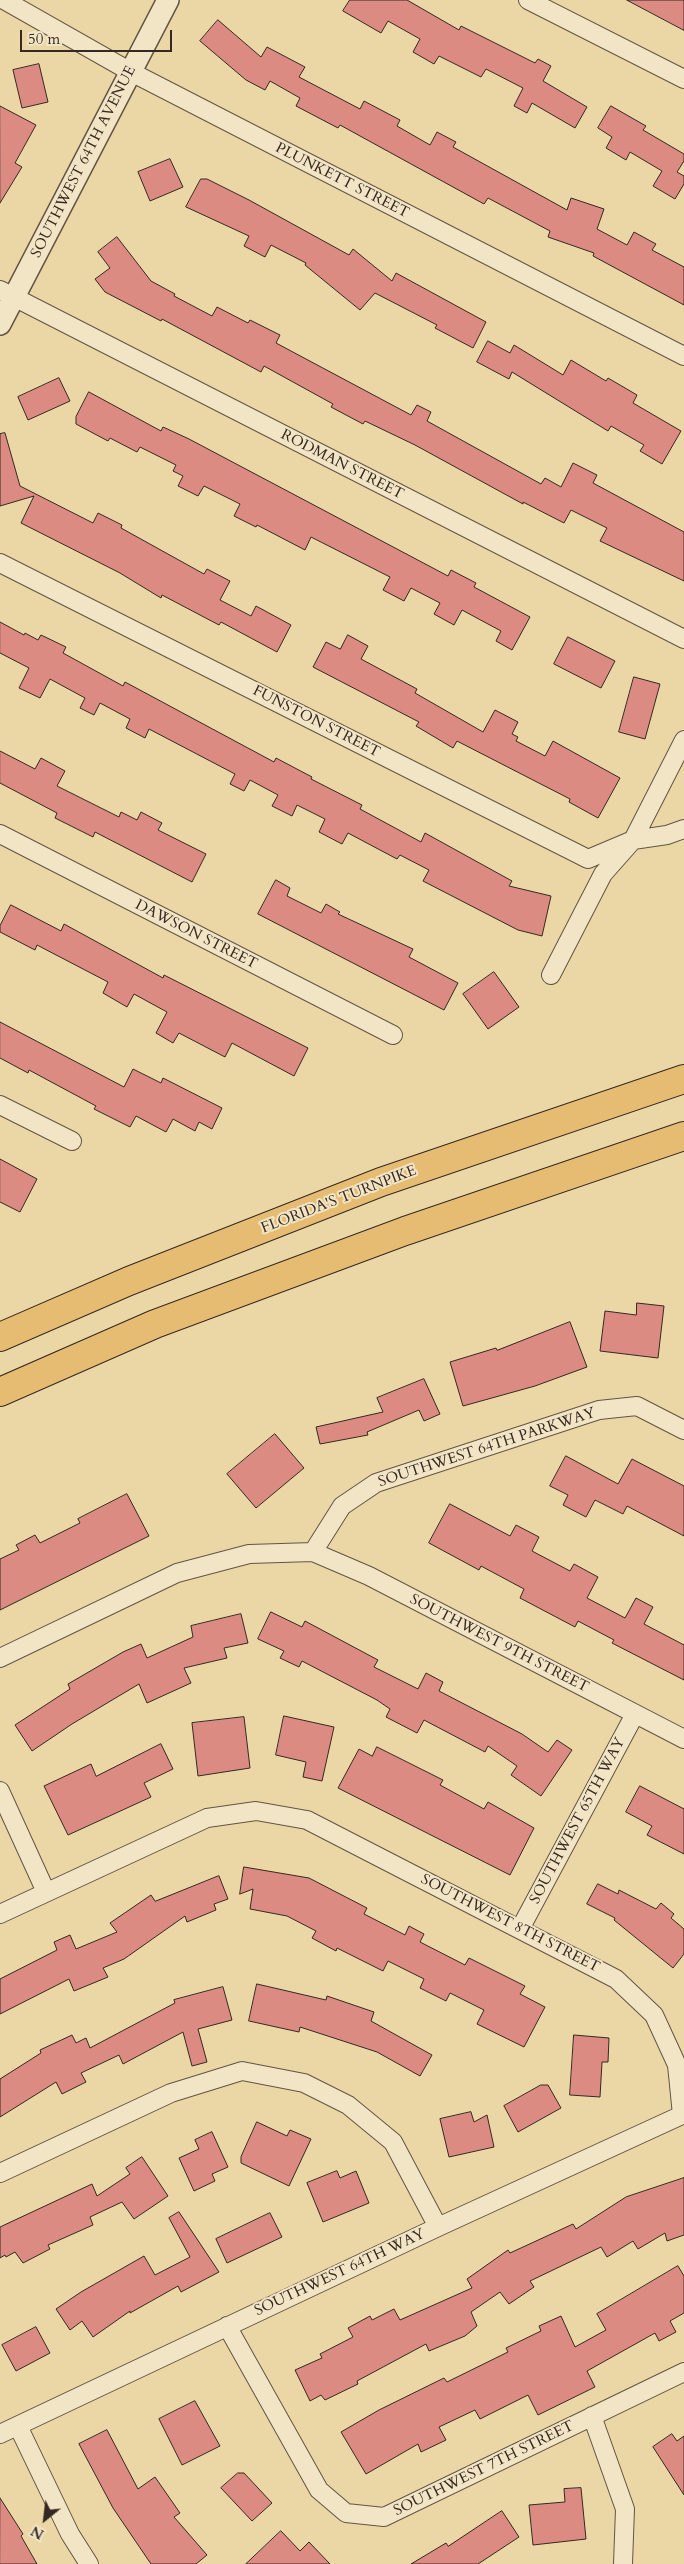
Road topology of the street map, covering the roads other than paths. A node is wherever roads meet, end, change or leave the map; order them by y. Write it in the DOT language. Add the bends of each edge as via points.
graph roads {
  1 [pos="4,0"];
  2 [pos="168,0"];
  3 [pos="528,0"];
  4 [pos="131,72"];
  5 [pos="684,79"];
  6 [pos="7,294"];
  7 [pos="0,324"];
  8 [pos="684,356"];
  9 [pos="0,563"];
  10 [pos="684,639"];
  11 [pos="684,740"];
  12 [pos="684,829"];
  13 [pos="0,834"];
  14 [pos="633,840"];
  15 [pos="551,975"];
  16 [pos="393,1035"];
  17 [pos="684,1078"];
  18 [pos="0,1105"];
  19 [pos="684,1136"];
  20 [pos="72,1141"];
  21 [pos="0,1337"];
  22 [pos="0,1392"];
  23 [pos="684,1430"];
  24 [pos="314,1552"];
  25 [pos="0,1658"];
  26 [pos="635,1714"];
  27 [pos="684,1739"];
  28 [pos="0,1792"];
  29 [pos="46,1892"];
  30 [pos="0,1914"];
  31 [pos="520,1929"];
  32 [pos="683,2115"];
  33 [pos="0,2173"];
  34 [pos="438,2227"];
  35 [pos="227,2326"];
  36 [pos="684,2372"];
  37 [pos="592,2416"];
  38 [pos="18,2426"];
  39 [pos="0,2434"];
  40 [pos="89,2564"];
  41 [pos="623,2564"];
  1 -- 4 [label="street, PLUNKETT STREET"];
  2 -- 4 [label="street, SOUTHWEST 64TH AVENUE"];
  3 -- 5 [label="street"];
  4 -- 6 [label="street, SOUTHWEST 64TH AVENUE"];
  4 -- 8 [label="street, PLUNKETT STREET"];
  6 -- 7 [label="street, SOUTHWEST 64TH AVENUE"];
  6 -- 10 [label="street, RODMAN STREET"];
  9 -- 14 [label="street, FUNSTON STREET" via="588,859"];
  11 -- 14 [label="street"];
  12 -- 14 [label="street, FUNSTON STREET"];
  13 -- 16 [label="street, DAWSON STREET"];
  14 -- 15 [label="street" via="603,874"];
  17 -- 21 [label="highway, FLORIDA'S TURNPIKE" via="381,1182 129,1281"];
  18 -- 20 [label="street"];
  19 -- 22 [label="highway" via="368,1244 155,1324"];
  23 -- 24 [label="street, SOUTHWEST 64TH PARKWAY" via="637,1406 599,1410 376,1483 342,1506"];
  24 -- 25 [label="street" via="249,1554 177,1573"];
  24 -- 26 [label="street, SOUTHWEST 9TH STREET" via="369,1576"];
  26 -- 27 [label="street, SOUTHWEST 9TH STREET"];
  26 -- 31 [label="street, SOUTHWEST 65TH WAY"];
  28 -- 29 [label="street"];
  29 -- 30 [label="street, SOUTHWEST 8TH STREET"];
  29 -- 31 [label="street, SOUTHWEST 8TH STREET" via="207,1818 256,1811 307,1820"];
  31 -- 32 [label="street, SOUTHWEST 8TH STREET" via="616,1980 654,2015 677,2065"];
  32 -- 34 [label="street, SOUTHWEST 64TH WAY"];
  33 -- 34 [label="street" via="171,2093 242,2071 304,2083 348,2105 393,2142"];
  34 -- 35 [label="street, SOUTHWEST 64TH WAY"];
  35 -- 37 [label="street, SOUTHWEST 7TH STREET" via="319,2490 346,2513 384,2517"];
  35 -- 38 [label="street, SOUTHWEST 64TH WAY"];
  36 -- 37 [label="street, SOUTHWEST 7TH STREET"];
  37 -- 41 [label="street" via="625,2509"];
  38 -- 39 [label="street, SOUTHWEST 64TH WAY"];
  38 -- 40 [label="street" via="70,2534"];
}
